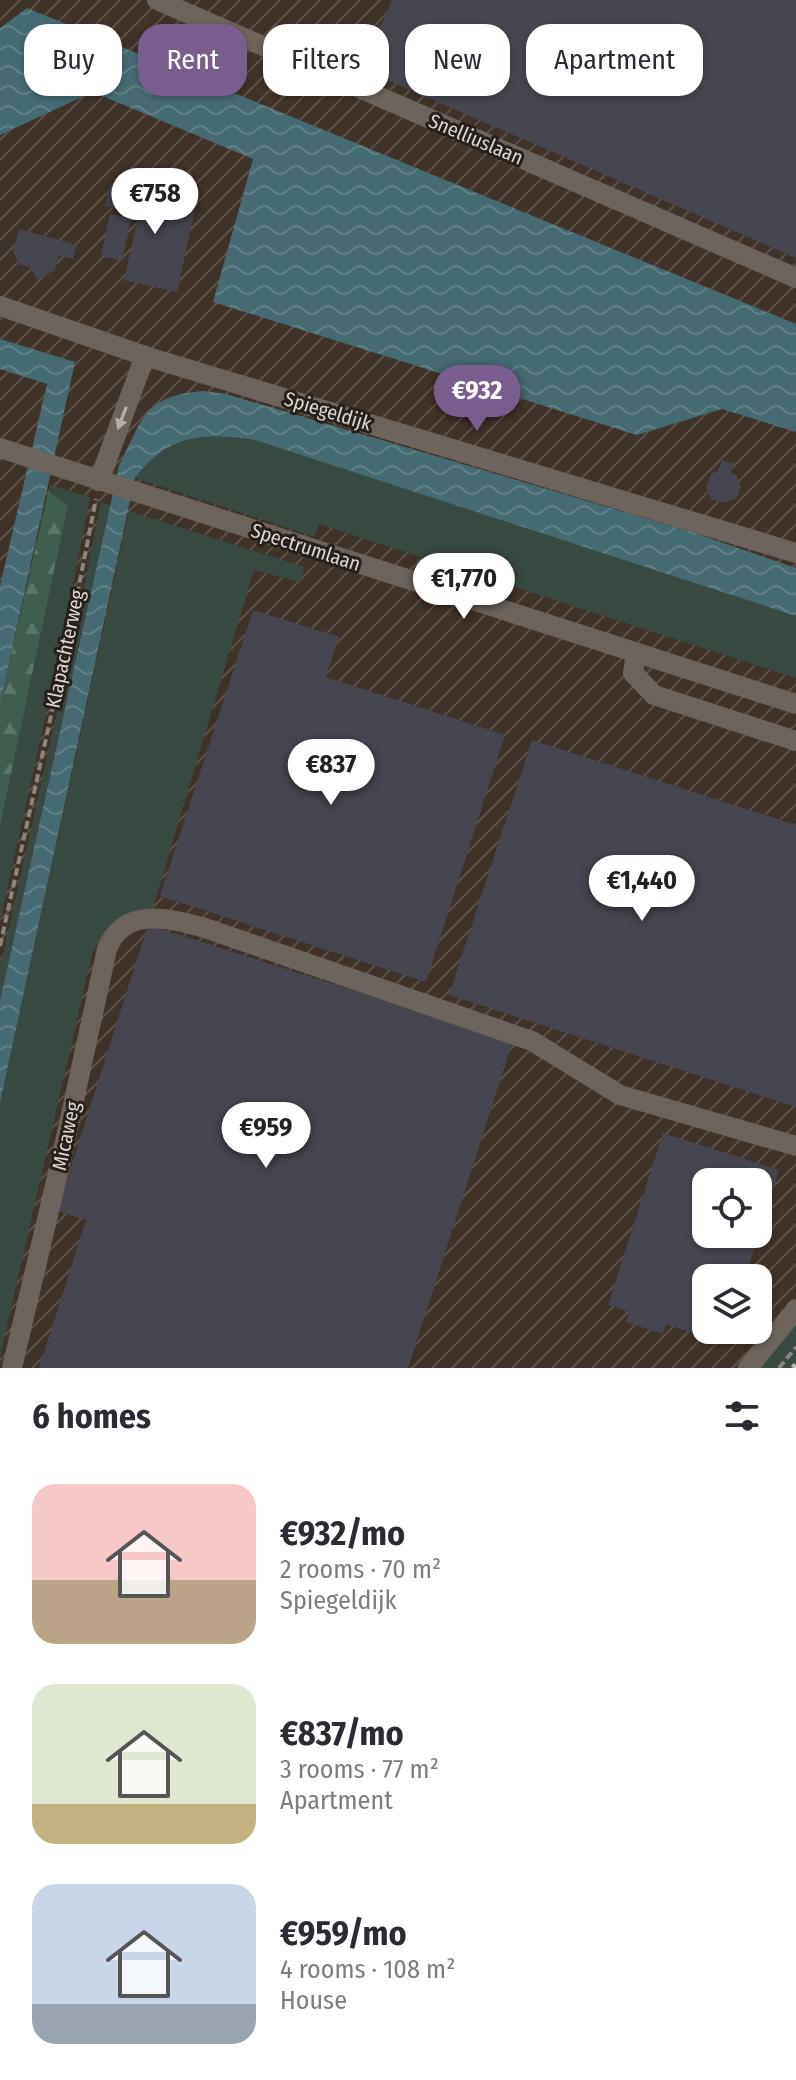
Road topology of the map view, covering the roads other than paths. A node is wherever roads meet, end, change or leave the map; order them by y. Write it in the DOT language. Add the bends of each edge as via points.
graph roads {
  1 [pos="157,0"];
  2 [pos="796,278"];
  3 [pos="0,306"];
  4 [pos="145,356"];
  5 [pos="0,448"];
  6 [pos="100,481"];
  7 [pos="796,553"];
  8 [pos="636,653"];
  9 [pos="796,704"];
  10 [pos="796,741"];
  11 [pos="796,1146"];
  12 [pos="796,1309"];
  13 [pos="12,1368"];
  14 [pos="748,1368"];
  1 -- 2 [label="street, Snelliuslaan"];
  3 -- 4 [label="street, Spiegeldijk"];
  4 -- 6 [label="street, one-way"];
  4 -- 7 [label="street, Spiegeldijk"];
  5 -- 6 [label="street, Spectrumlaan"];
  6 -- 8 [label="street, Spectrumlaan"];
  8 -- 9 [label="street, Spectrumlaan"];
  8 -- 10 [label="street" via="633,673 654,695"];
  11 -- 13 [label="street, Micaweg" via="620,1095 532,1041 205,928 169,917 140,919 113,935 107,949"];
  12 -- 14 [label="street"];
}
